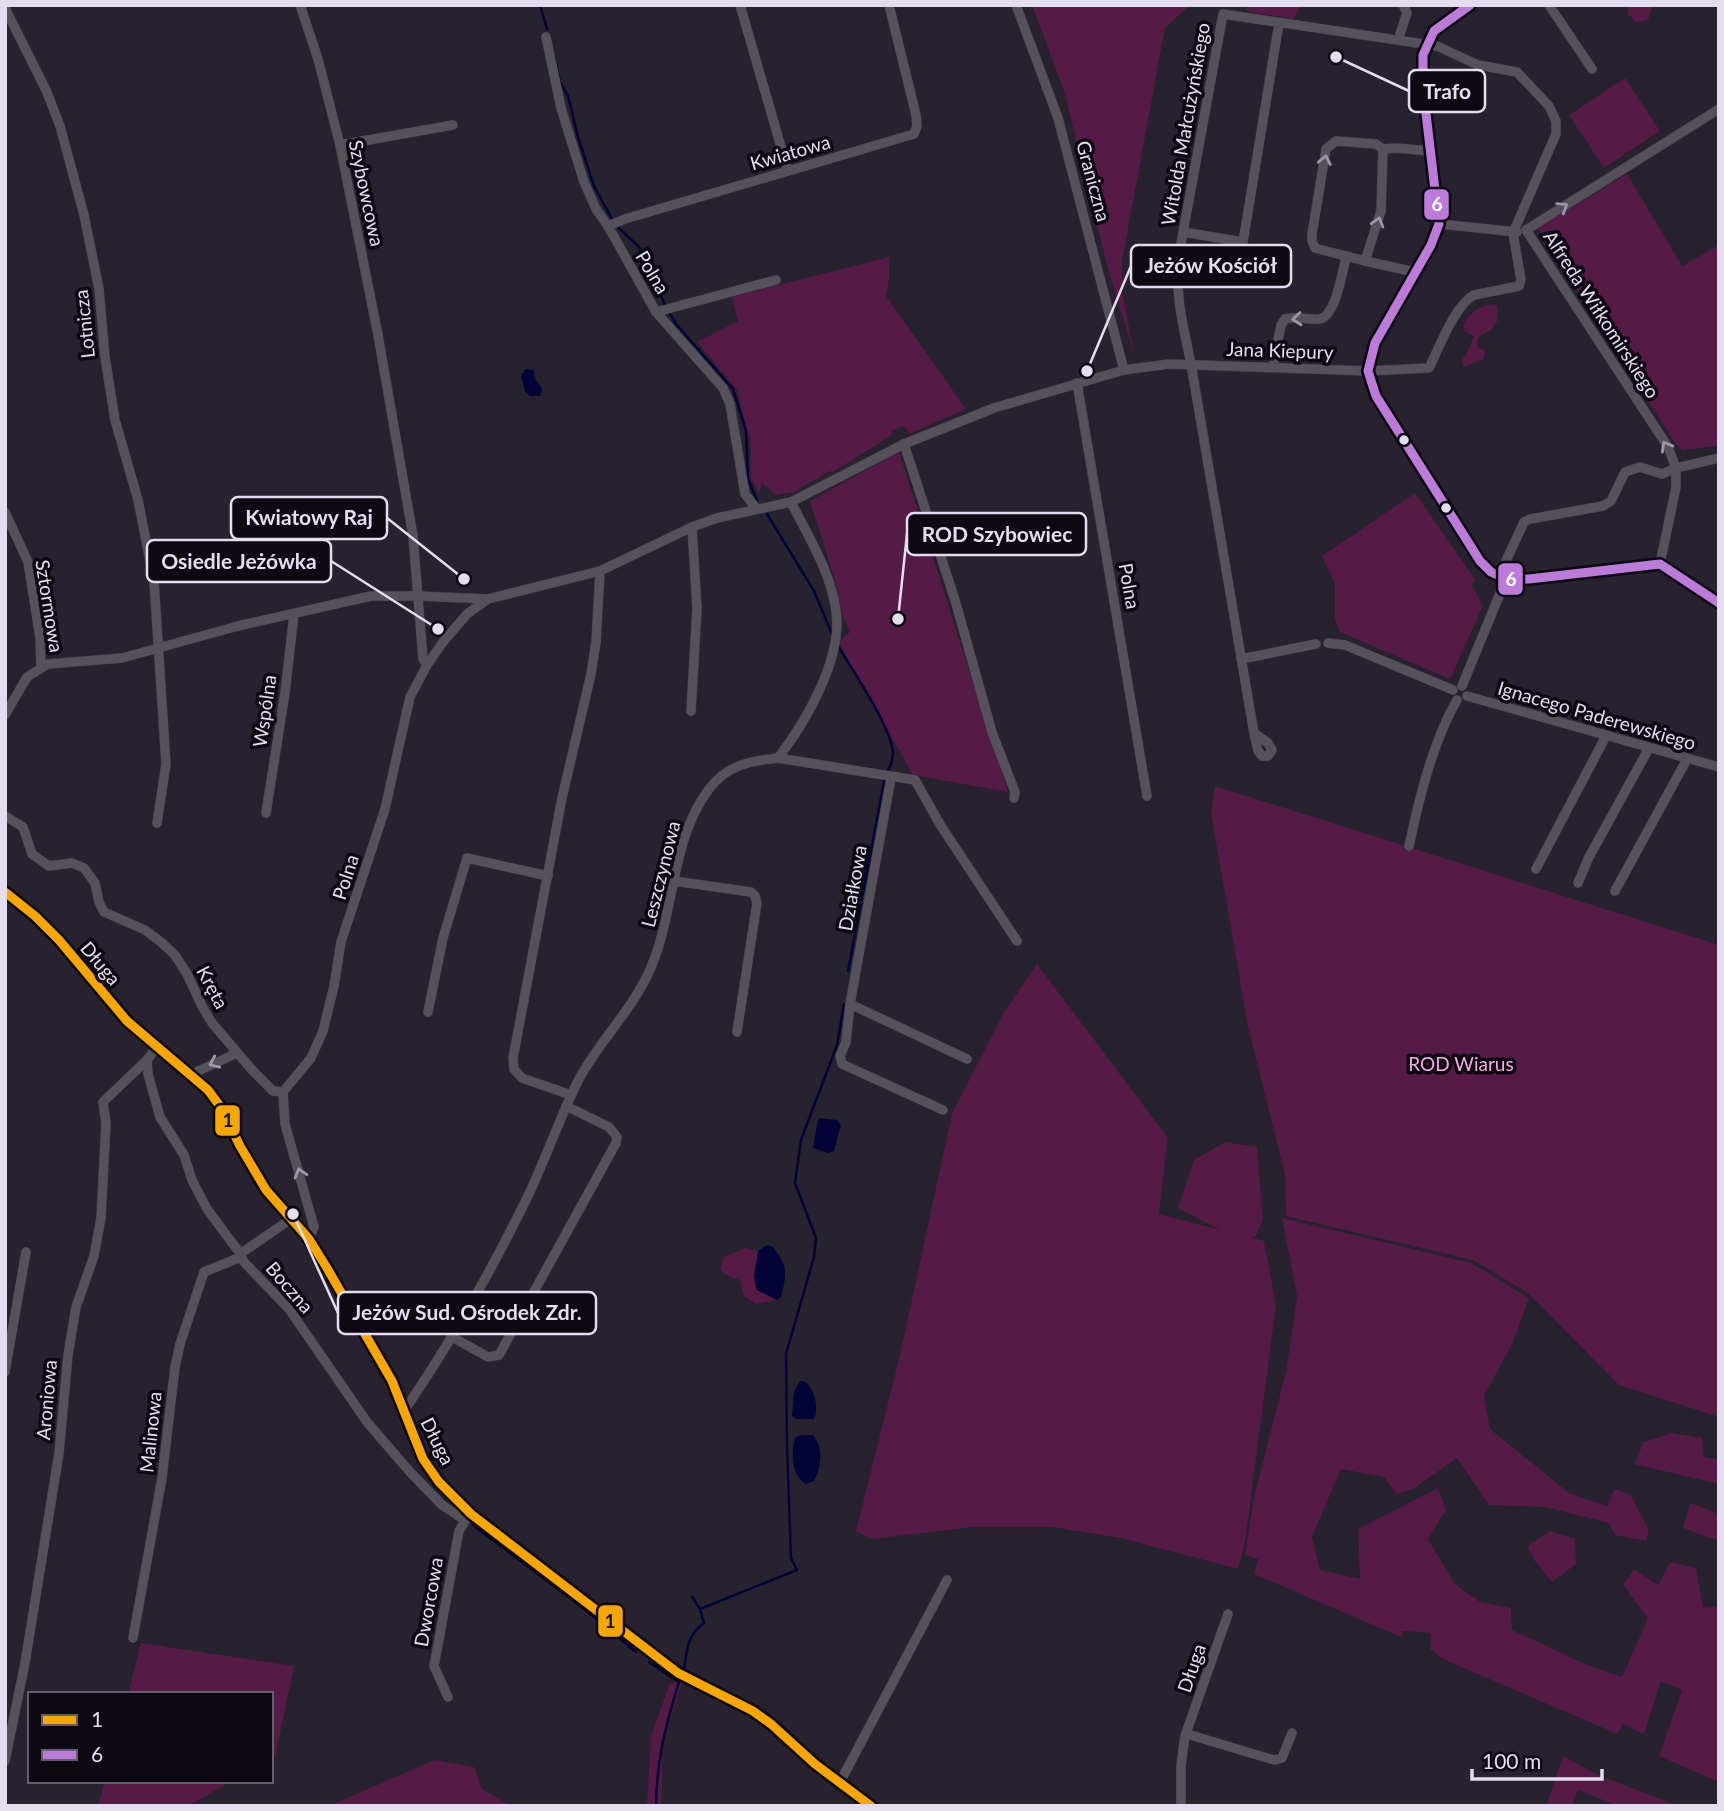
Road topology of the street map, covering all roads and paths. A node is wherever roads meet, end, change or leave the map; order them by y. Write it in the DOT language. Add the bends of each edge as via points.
graph roads {
  1 [pos="300,5"];
  2 [pos="740,5"];
  3 [pos="889,5"];
  4 [pos="1016,5"];
  5 [pos="1403,5"];
  6 [pos="1470,5"];
  7 [pos="1549,5"];
  8 [pos="5,8"];
  9 [pos="1279,23"];
  10 [pos="546,37"];
  11 [pos="1398,40"];
  12 [pos="1426,44"];
  13 [pos="1592,69"];
  14 [pos="1719,109"];
  15 [pos="453,125"];
  16 [pos="340,145"];
  17 [pos="1383,149"];
  18 [pos="1430,152"];
  19 [pos="788,171"];
  20 [pos="1438,224"];
  21 [pos="608,226"];
  22 [pos="1526,230"];
  23 [pos="1183,232"];
  24 [pos="1513,233"];
  25 [pos="1346,258"];
  26 [pos="1365,261"];
  27 [pos="1415,272"];
  28 [pos="776,280"];
  29 [pos="656,312"];
  30 [pos="1191,364"];
  31 [pos="1273,366"];
  32 [pos="1124,370"];
  33 [pos="1368,371"];
  34 [pos="1077,383"];
  35 [pos="904,444"];
  36 [pos="1719,458"];
  37 [pos="1676,468"];
  38 [pos="791,502"];
  39 [pos="756,508"];
  40 [pos="5,512"];
  41 [pos="692,527"];
  42 [pos="1660,564"];
  43 [pos="600,571"];
  44 [pos="1502,578"];
  45 [pos="418,596"];
  46 [pos="488,600"];
  47 [pos="1719,603"];
  48 [pos="294,614"];
  49 [pos="1328,643"];
  50 [pos="1316,644"];
  51 [pos="160,649"];
  52 [pos="1241,659"];
  53 [pos="427,665"];
  54 [pos="41,667"];
  55 [pos="1462,686"];
  56 [pos="1453,690"];
  57 [pos="1467,695"];
  58 [pos="1457,700"];
  59 [pos="691,711"];
  60 [pos="5,715"];
  61 [pos="1254,733"];
  62 [pos="1606,736"];
  63 [pos="1649,748"];
  64 [pos="778,758"];
  65 [pos="1687,759"];
  66 [pos="1719,767"];
  67 [pos="886,776"];
  68 [pos="1147,796"];
  69 [pos="1014,798"];
  70 [pos="266,813"];
  71 [pos="5,816"];
  72 [pos="157,823"];
  73 [pos="1409,846"];
  74 [pos="1536,869"];
  75 [pos="548,876"];
  76 [pos="674,881"];
  77 [pos="1578,883"];
  78 [pos="1615,891"];
  79 [pos="5,892"];
  80 [pos="1017,941"];
  81 [pos="850,1004"];
  82 [pos="428,1013"];
  83 [pos="737,1032"];
  84 [pos="156,1048"];
  85 [pos="237,1053"];
  86 [pos="967,1059"];
  87 [pos="147,1060"];
  88 [pos="192,1074"];
  89 [pos="283,1092"];
  90 [pos="571,1095"];
  91 [pos="566,1106"];
  92 [pos="943,1110"];
  93 [pos="291,1219"];
  94 [pos="309,1239"];
  95 [pos="26,1252"];
  96 [pos="241,1255"];
  97 [pos="452,1337"];
  98 [pos="5,1372"];
  99 [pos="404,1411"];
  100 [pos="468,1517"];
  101 [pos="947,1580"];
  102 [pos="1228,1615"];
  103 [pos="133,1638"];
  104 [pos="448,1697"];
  105 [pos="1292,1733"];
  106 [pos="1187,1734"];
  107 [pos="5,1761"];
  108 [pos="839,1784"];
  109 [pos="871,1806"];
  110 [pos="1181,1806"];
  1 -- 16 [label="street, Szybowcowa"];
  2 -- 19 [label="street"];
  3 -- 19 [label="street, Kwiatowa" via="916,115 914,134"];
  4 -- 32 [label="street, Graniczna" via="1062,128"];
  5 -- 11 [label="street" via="1408,13"];
  6 -- 12 [label="street" via="1434,32"];
  7 -- 13 [label="street"];
  8 -- 51 [label="street, Lotnicza" via="60,126 84,215 99,289 115,420 138,500 154,581"];
  9 -- 11 [label="street, Witolda Małcużyńskiego"];
  9 -- 23 [label="street, Witolda Małcużyńskiego" via="1223,14"];
  9 -- 23 [label="street" via="1242,242"];
  10 -- 21 [label="street, Polna" via="584,182"];
  11 -- 12 [label="street, Witolda Małcużyńskiego"];
  12 -- 18 [label="street" via="1422,67"];
  12 -- 24 [label="street, Witolda Małcużyńskiego" via="1478,65 1517,72 1549,106 1556,121 1556,134"];
  22 -- 14 [label="street, Alfreda Wiłkomirskiego, one-way"];
  15 -- 16 [label="street"];
  16 -- 45 [label="street, Szybowcowa" via="413,537"];
  17 -- 18 [label="street"];
  25 -- 17 [label="street, one-way" via="1315,248 1312,242 1326,149 1336,141 1376,144"];
  26 -- 17 [label="street, one-way" via="1381,211"];
  18 -- 20 [label="street"];
  19 -- 21 [label="street, Kwiatowa"];
  20 -- 24 [label="street, Alfreda Wiłkomirskiego"];
  20 -- 27 [label="street"];
  21 -- 29 [label="street, Polna"];
  22 -- 24 [label="street, Alfreda Wiłkomirskiego"];
  37 -- 22 [label="street, Alfreda Wiłkomirskiego, one-way" via="1668,447"];
  23 -- 30 [label="street, Witolda Małcużyńskiego" via="1176,281"];
  24 -- 33 [label="street, Jana Kiepury" via="1519,286 1468,298 1429,368"];
  25 -- 26 [label="street"];
  25 -- 31 [label="street, one-way" via="1331,311 1321,319 1285,319"];
  26 -- 27 [label="street"];
  27 -- 33 [label="street" via="1375,343"];
  28 -- 29 [label="street"];
  29 -- 39 [label="street, Polna" via="723,388 745,494"];
  30 -- 31 [label="street, Jana Kiepury"];
  30 -- 32 [label="street, Polna"];
  30 -- 52 [label="street, Witolda Małcużyńskiego"];
  31 -- 33 [label="street, Jana Kiepury"];
  32 -- 34 [label="street, Polna"];
  33 -- 44 [label="street" via="1376,396 1480,561"];
  34 -- 35 [label="street, Polna" via="994,408"];
  34 -- 68 [label="street, Polna"];
  35 -- 38 [label="street, Polna"];
  35 -- 69 [label="street"];
  36 -- 37 [label="street"];
  37 -- 42 [label="street"];
  37 -- 44 [label="street" via="1662,474 1634,468 1625,472 1611,501 1603,506 1524,522"];
  38 -- 39 [label="street, Polna"];
  38 -- 64 [label="street" via="829,580 837,632 810,710"];
  39 -- 41 [label="street, Polna"];
  40 -- 54 [label="street, Sztormowa" via="28,562"];
  41 -- 43 [label="street, Polna"];
  41 -- 59 [label="street" via="697,609"];
  42 -- 44 [label="street"];
  42 -- 47 [label="street"];
  43 -- 46 [label="street, Polna"];
  43 -- 75 [label="street" via="593,663"];
  44 -- 55 [label="street"];
  45 -- 46 [label="street"];
  45 -- 48 [label="street" via="371,596"];
  45 -- 53 [label="street"];
  46 -- 53 [label="street, Polna" via="467,614"];
  48 -- 51 [label="street"];
  48 -- 70 [label="street, Wspólna"];
  49 -- 56 [label="street" via="1345,645"];
  50 -- 52 [label="street"];
  51 -- 54 [label="street"];
  51 -- 72 [label="street, Lotnicza" via="166,764"];
  52 -- 61 [label="street, Witolda Małcużyńskiego"];
  53 -- 89 [label="street, Polna" via="410,697 385,809 341,942 323,1031 311,1058"];
  54 -- 60 [label="street" via="27,677"];
  55 -- 56 [label="street"];
  55 -- 57 [label="street, Ignacego Paderewskiego"];
  56 -- 58 [label="street"];
  57 -- 58 [label="street, Ignacego Paderewskiego"];
  57 -- 62 [label="street, Ignacego Paderewskiego"];
  58 -- 73 [label="street" via="1429,772"];
  62 -- 63 [label="street, Ignacego Paderewskiego"];
  62 -- 74 [label="street"];
  63 -- 65 [label="street, Ignacego Paderewskiego"];
  63 -- 77 [label="street"];
  64 -- 67 [label="street"];
  64 -- 76 [label="street, Leszczynowa" via="729,768 710,788 684,836"];
  65 -- 66 [label="street, Ignacego Paderewskiego"];
  65 -- 78 [label="street"];
  67 -- 80 [label="street" via="915,780"];
  67 -- 81 [label="street, Działkowa"];
  71 -- 85 [label="street, Kręta" via="23,827 32,854 49,866 72,863 84,868 95,883 104,912 145,930 175,955 203,1008"];
  75 -- 82 [label="street" via="467,858 443,938"];
  75 -- 90 [label="street" via="514,1069 522,1078"];
  76 -- 83 [label="street" via="755,896"];
  76 -- 90 [label="street, Leszczynowa" via="659,948 648,974 591,1056"];
  79 -- 84 [label="street, Długa" via="60,940 127,1021"];
  81 -- 86 [label="street"];
  81 -- 92 [label="street, Działkowa" via="842,1064"];
  84 -- 87 [label="street"];
  84 -- 88 [label="street, Długa"];
  85 -- 88 [label="street, one-way"];
  85 -- 89 [label="street, Kręta" via="273,1091"];
  87 -- 96 [label="street, Boczna" via="160,1117 184,1155 207,1209"];
  87 -- 107 [label="street, Aroniowa" via="103,1102 101,1218 94,1256 76,1307 57,1466"];
  88 -- 93 [label="street, Długa" via="222,1109 266,1190"];
  94 -- 89 [label="street, one-way" via="314,1227 285,1124"];
  90 -- 91 [label="street, Leszczynowa"];
  91 -- 97 [label="street, Leszczynowa" via="527,1199"];
  91 -- 97 [label="street" via="609,1127 617,1137 615,1143 499,1355 488,1357"];
  93 -- 94 [label="street, Długa"];
  93 -- 96 [label="street, Malinowa"];
  94 -- 99 [label="street, Długa" via="392,1381"];
  95 -- 98 [label="street"];
  96 -- 100 [label="street, Boczna" via="289,1309 367,1422 416,1479 442,1505"];
  96 -- 103 [label="street, Malinowa" via="204,1272 180,1344 155,1525"];
  97 -- 99 [label="street, Leszczynowa"];
  99 -- 100 [label="street, Długa" via="429,1468"];
  100 -- 104 [label="street, Dworcowa" via="459,1531 434,1666"];
  100 -- 108 [label="street, Długa" via="678,1673 771,1724"];
  101 -- 108 [label="street"];
  102 -- 106 [label="street, Długa"];
  105 -- 106 [label="street" via="1282,1758 1273,1760"];
  106 -- 110 [label="street, Długa"];
  108 -- 109 [label="street, Długa"];
}
